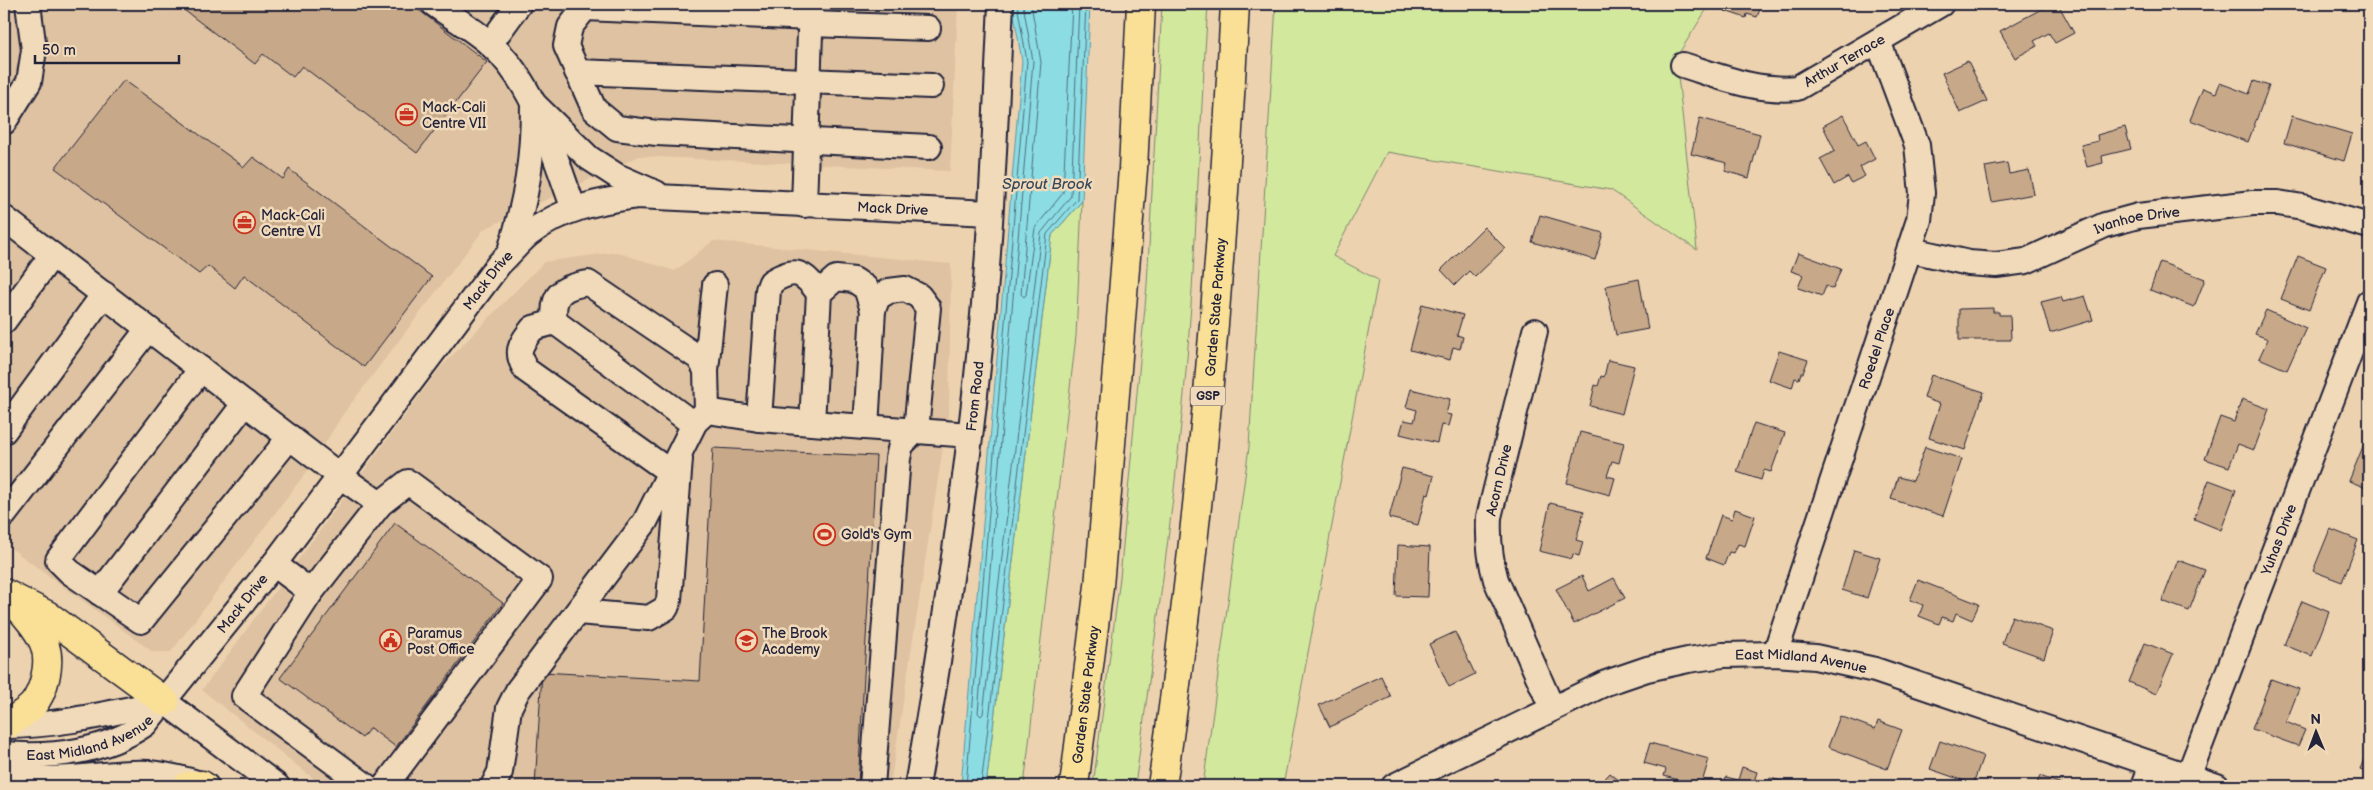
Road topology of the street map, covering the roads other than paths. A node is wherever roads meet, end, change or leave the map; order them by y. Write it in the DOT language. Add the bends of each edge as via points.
graph roads {
  1 [pos="28,4"];
  2 [pos="519,4"];
  3 [pos="1000,4"];
  4 [pos="1141,4"];
  5 [pos="1235,4"];
  6 [pos="1941,4"];
  7 [pos="440,6"];
  8 [pos="587,6"];
  9 [pos="810,15"];
  10 [pos="928,28"];
  11 [pos="1878,41"];
  12 [pos="490,44"];
  13 [pos="1683,65"];
  14 [pos="577,72"];
  15 [pos="808,81"];
  16 [pos="931,86"];
  17 [pos="533,103"];
  18 [pos="4,122"];
  19 [pos="806,140"];
  20 [pos="929,147"];
  21 [pos="669,198"];
  22 [pos="804,205"];
  23 [pos="574,209"];
  24 [pos="990,213"];
  25 [pos="5,221"];
  26 [pos="2369,226"];
  27 [pos="1911,250"];
  28 [pos="52,255"];
  29 [pos="508,256"];
  30 [pos="715,285"];
  31 [pos="819,293"];
  32 [pos="104,294"];
  33 [pos="2369,302"];
  34 [pos="873,310"];
  35 [pos="4,321"];
  36 [pos="555,322"];
  37 [pos="148,329"];
  38 [pos="1535,331"];
  39 [pos="201,369"];
  40 [pos="706,370"];
  41 [pos="245,402"];
  42 [pos="701,417"];
  43 [pos="758,419"];
  44 [pos="812,423"];
  45 [pos="866,427"];
  46 [pos="4,430"];
  47 [pos="916,430"];
  48 [pos="970,435"];
  49 [pos="290,437"];
  50 [pos="675,462"];
  51 [pos="340,476"];
  52 [pos="380,504"];
  53 [pos="4,515"];
  54 [pos="274,564"];
  55 [pos="311,592"];
  56 [pos="100,593"];
  57 [pos="8,596"];
  58 [pos="578,612"];
  59 [pos="1775,654"];
  60 [pos="164,702"];
  61 [pos="1552,708"];
  62 [pos="4,726"];
  63 [pos="4,754"];
  64 [pos="2152,764"];
  65 [pos="4,769"];
  66 [pos="2188,776"];
  67 [pos="496,784"];
  68 [pos="198,786"];
  69 [pos="277,786"];
  70 [pos="366,786"];
  71 [pos="385,786"];
  72 [pos="872,786"];
  73 [pos="917,786"];
  74 [pos="1074,786"];
  75 [pos="1162,786"];
  76 [pos="1394,786"];
  77 [pos="2144,786"];
  78 [pos="2217,786"];
  1 -- 18 [label="street" via="34,50 29,82"];
  2 -- 12 [label="street"];
  3 -- 24 [label="street, From Road"];
  4 -- 74 [label="highway, Garden State Parkway" via="1131,188 1108,482 1099,586"];
  5 -- 75 [label="highway, Garden State Parkway / GSP" via="1218,275 1200,477"];
  6 -- 11 [label="street, Arthur Terrace"];
  7 -- 12 [label="street"];
  8 -- 9 [label="street"];
  8 -- 14 [label="street" via="570,27 566,46"];
  9 -- 10 [label="street"];
  9 -- 15 [label="street"];
  11 -- 13 [label="street, Arthur Terrace" via="1797,88 1757,88"];
  11 -- 27 [label="street, Roedel Place" via="1917,145 1921,166 1919,220"];
  12 -- 17 [label="street" via="514,71"];
  14 -- 15 [label="street"];
  14 -- 19 [label="street" via="594,109 617,128"];
  15 -- 16 [label="street"];
  15 -- 19 [label="street"];
  17 -- 21 [label="street" via="589,158 617,176"];
  17 -- 23 [label="street"];
  17 -- 29 [label="street" via="530,172"];
  19 -- 20 [label="street"];
  19 -- 22 [label="street"];
  21 -- 22 [label="street, Mack Drive"];
  21 -- 23 [label="street, Mack Drive" via="637,196"];
  22 -- 24 [label="street, Mack Drive"];
  23 -- 29 [label="street, Mack Drive" via="529,234"];
  24 -- 48 [label="street, From Road"];
  25 -- 28 [label="street"];
  26 -- 27 [label="street, Ivanhoe Drive" via="2303,207 2254,203 2138,216 2105,225 2026,261 1968,264"];
  27 -- 59 [label="street, Roedel Place"];
  28 -- 32 [label="street"];
  28 -- 35 [label="street"];
  29 -- 51 [label="street, Mack Drive"];
  30 -- 40 [label="street"];
  31 -- 34 [label="street" via="836,278 854,280 866,288"];
  31 -- 43 [label="street" via="802,274 786,274 771,282"];
  31 -- 44 [label="street"];
  32 -- 37 [label="street"];
  32 -- 46 [label="street"];
  33 -- 66 [label="street, Yuhas Drive"];
  34 -- 45 [label="street"];
  34 -- 47 [label="street" via="878,297 889,291 905,289 919,296 928,308"];
  36 -- 40 [label="street" via="553,307 559,294 571,286 588,283 699,358"];
  36 -- 42 [label="street" via="684,417"];
  36 -- 50 [label="street" via="533,328 520,346 520,360 526,370"];
  37 -- 39 [label="street"];
  37 -- 53 [label="street"];
  38 -- 61 [label="street, Acorn Drive" via="1489,517 1488,533 1496,580"];
  39 -- 41 [label="street"];
  39 -- 56 [label="street" via="58,560"];
  40 -- 42 [label="street"];
  41 -- 49 [label="street"];
  41 -- 56 [label="street"];
  42 -- 43 [label="street"];
  42 -- 50 [label="street"];
  43 -- 44 [label="street"];
  44 -- 45 [label="street"];
  45 -- 47 [label="street"];
  47 -- 48 [label="street"];
  47 -- 72 [label="street" via="901,445 898,458"];
  48 -- 73 [label="street, From Road" via="954,562"];
  49 -- 51 [label="street"];
  49 -- 56 [label="street" via="141,621"];
  50 -- 58 [label="street" via="645,522"];
  50 -- 58 [label="street" via="669,600 666,608 649,618"];
  51 -- 52 [label="street"];
  51 -- 54 [label="street, Mack Drive"];
  52 -- 55 [label="street"];
  52 -- 71 [label="street" via="408,482 540,579"];
  54 -- 55 [label="street"];
  54 -- 60 [label="street, Mack Drive"];
  55 -- 70 [label="street" via="244,696"];
  57 -- 60 [label="highway" via="47,615"];
  57 -- 62 [label="highway" via="46,647 47,669 33,704"];
  58 -- 67 [label="street" via="509,708"];
  59 -- 61 [label="street, East Midland Avenue" via="1723,655 1647,669 1606,683"];
  59 -- 64 [label="street, East Midland Avenue" via="1815,657 1875,670"];
  60 -- 62 [label="street, East Midland Avenue" via="62,722"];
  60 -- 63 [label="street, East Midland Avenue" via="134,732 101,746 61,753"];
  60 -- 69 [label="street, East Midland Avenue"];
  61 -- 76 [label="street, East Midland Avenue"];
  64 -- 66 [label="street, East Midland Avenue"];
  64 -- 77 [label="street"];
  65 -- 68 [label="street, East Midland Avenue" via="38,779 149,773"];
  66 -- 78 [label="street, East Midland Avenue"];
}
